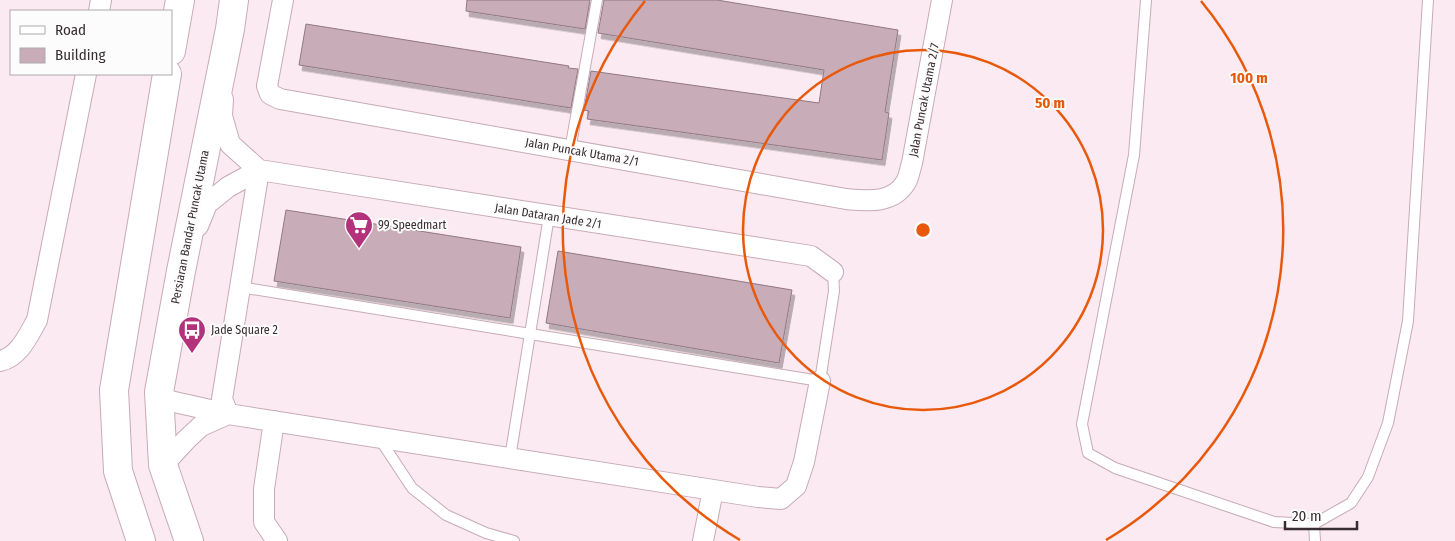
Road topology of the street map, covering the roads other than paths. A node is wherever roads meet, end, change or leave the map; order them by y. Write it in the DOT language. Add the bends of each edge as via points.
graph roads {
  1 [pos="180,0"];
  2 [pos="234,0"];
  3 [pos="283,0"];
  4 [pos="597,0"];
  5 [pos="939,0"];
  6 [pos="1146,0"];
  7 [pos="1428,0"];
  8 [pos="230,29"];
  9 [pos="172,45"];
  10 [pos="86,75"];
  11 [pos="167,75"];
  12 [pos="570,150"];
  13 [pos="259,170"];
  14 [pos="894,196"];
  15 [pos="549,216"];
  16 [pos="181,271"];
  17 [pos="833,272"];
  18 [pos="240,288"];
  19 [pos="530,334"];
  20 [pos="0,361"];
  21 [pos="820,381"];
  22 [pos="160,392"];
  23 [pos="228,414"];
  24 [pos="274,421"];
  25 [pos="378,438"];
  26 [pos="510,458"];
  27 [pos="163,465"];
  28 [pos="713,490"];
  29 [pos="1314,524"];
  30 [pos="141,541"];
  31 [pos="189,541"];
  32 [pos="277,541"];
  33 [pos="514,541"];
  34 [pos="703,541"];
  35 [pos="1315,541"];
  1 -- 9 [label="street"];
  2 -- 8 [label="street, Persiaran Bandar Puncak Utama"];
  3 -- 12 [label="street, Jalan Puncak Utama 2/1" via="267,86 270,94 280,99"];
  4 -- 12 [label="lane"];
  5 -- 14 [label="street, Jalan Puncak Utama 2/7" via="912,163 906,182"];
  6 -- 29 [label="lane" via="1134,155 1082,424 1088,453 1115,468 1274,522"];
  7 -- 29 [label="lane" via="1408,321 1388,424 1368,477 1351,503"];
  8 -- 13 [label="street" via="222,116 230,144"];
  8 -- 16 [label="street, Persiaran Bandar Puncak Utama"];
  10 -- 20 [label="street" via="37,320 24,343 8,359"];
  11 -- 30 [label="street" via="114,390 118,470"];
  12 -- 14 [label="street, Jalan Puncak Utama 2/1" via="846,199 873,201"];
  13 -- 15 [label="street, Jalan Dataran Jade 2/1"];
  13 -- 16 [label="street" via="206,204"];
  13 -- 18 [label="street"];
  15 -- 17 [label="street, Jalan Dataran Jade 2/1" via="811,256"];
  15 -- 19 [label="lane"];
  16 -- 22 [label="street, Persiaran Bandar Puncak Utama"];
  17 -- 21 [label="lane" via="834,291"];
  18 -- 19 [label="lane"];
  18 -- 23 [label="street" via="222,399"];
  19 -- 21 [label="lane"];
  19 -- 26 [label="lane"];
  21 -- 28 [label="street" via="796,486 781,499"];
  22 -- 23 [label="street" via="170,401"];
  22 -- 27 [label="street, Persiaran Bandar Puncak Utama"];
  23 -- 24 [label="street"];
  23 -- 27 [label="street" via="201,426"];
  24 -- 25 [label="street"];
  24 -- 32 [label="street" via="264,489 264,522"];
  25 -- 26 [label="street"];
  25 -- 33 [label="lane" via="412,488 446,515 486,533"];
  26 -- 28 [label="street"];
  27 -- 31 [label="street, Persiaran Bandar Puncak Utama"];
  28 -- 34 [label="street"];
  29 -- 35 [label="lane"];
}
